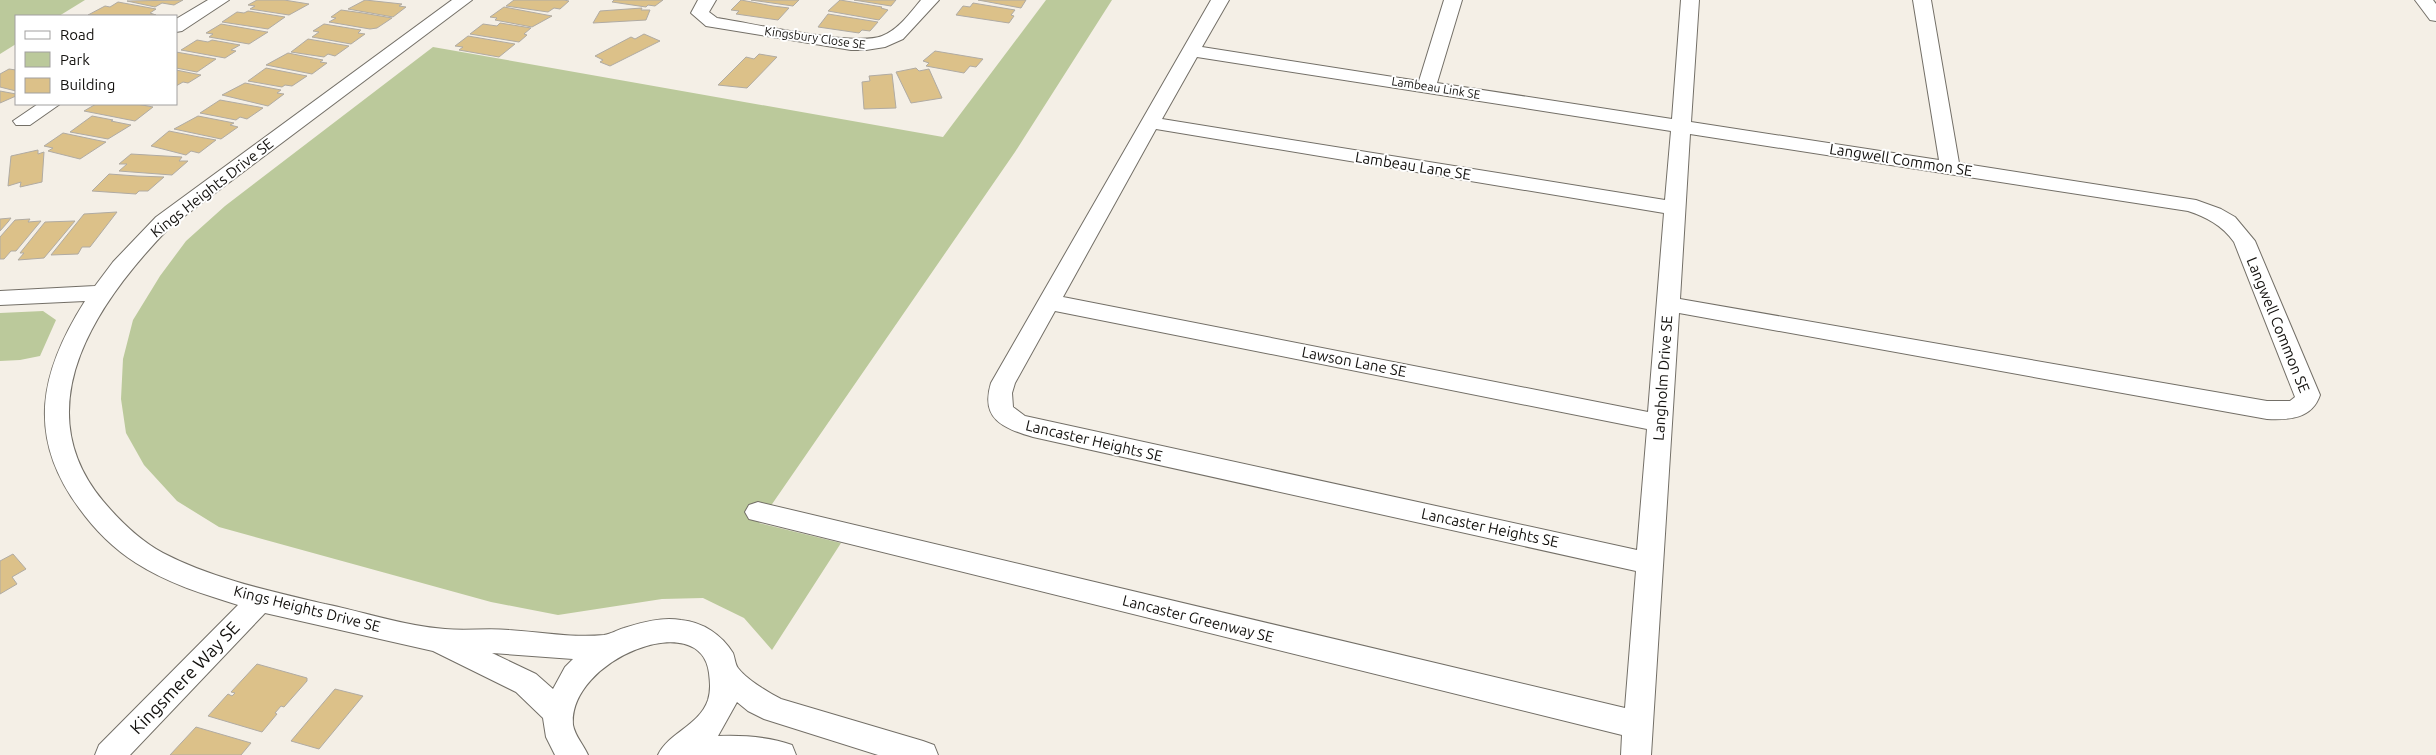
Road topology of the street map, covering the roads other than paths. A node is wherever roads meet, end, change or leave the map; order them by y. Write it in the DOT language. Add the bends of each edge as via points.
graph roads {
  1 [pos="220,0"];
  2 [pos="463,0"];
  3 [pos="707,0"];
  4 [pos="930,0"];
  5 [pos="1220,0"];
  6 [pos="1452,0"];
  7 [pos="1690,0"];
  8 [pos="1922,0"];
  9 [pos="2424,0"];
  10 [pos="2436,16"];
  11 [pos="178,26"];
  12 [pos="1192,51"];
  13 [pos="1427,86"];
  14 [pos="49,105"];
  15 [pos="23,121"];
  16 [pos="1152,123"];
  17 [pos="1680,126"];
  18 [pos="1950,168"];
  19 [pos="1675,208"];
  20 [pos="100,293"];
  21 [pos="0,298"];
  22 [pos="1049,302"];
  23 [pos="1668,304"];
  24 [pos="1660,423"];
  25 [pos="758,512"];
  26 [pos="1649,563"];
  27 [pos="260,600"];
  28 [pos="437,640"];
  29 [pos="607,648"];
  30 [pos="726,675"];
  31 [pos="558,713"];
  32 [pos="1638,725"];
  33 [pos="565,752"];
  34 [pos="676,754"];
  35 [pos="110,755"];
  36 [pos="781,755"];
  37 [pos="923,755"];
  38 [pos="1636,755"];
  1 -- 11 [label="street"];
  2 -- 20 [label="street, Kings Heights Drive SE" via="163,222 132,252"];
  3 -- 4 [label="street, Kingsbury Close SE" via="700,13 712,22 870,46 882,44 898,35"];
  5 -- 12 [label="street, Lancaster Heights SE"];
  6 -- 13 [label="street"];
  7 -- 17 [label="street, Langholm Drive SE"];
  8 -- 18 [label="street"];
  9 -- 10 [label="street"];
  12 -- 13 [label="street, Lambeau Link SE"];
  12 -- 16 [label="street, Lancaster Heights SE"];
  13 -- 17 [label="street, Lambeau Link SE"];
  14 -- 15 [label="street"];
  16 -- 19 [label="street, Lambeau Lane SE"];
  16 -- 22 [label="street, Lancaster Heights SE"];
  17 -- 18 [label="street, Langwell Common SE"];
  17 -- 19 [label="street, Langholm Drive SE"];
  18 -- 23 [label="street, Langwell Common SE" via="2189,205 2219,215 2232,224 2244,241 2306,387 2307,401 2299,408 2267,410"];
  19 -- 23 [label="street, Langholm Drive SE"];
  20 -- 21 [label="street"];
  20 -- 27 [label="street, Kings Heights Drive SE" via="65,364 56,404 59,444 75,484 108,525 152,560"];
  22 -- 24 [label="street, Lawson Lane SE"];
  22 -- 26 [label="street, Lancaster Heights SE" via="1000,392 1002,410 1018,424"];
  23 -- 24 [label="street, Langholm Drive SE"];
  24 -- 26 [label="street, Langholm Drive SE"];
  25 -- 32 [label="street, Lancaster Greenway SE"];
  26 -- 32 [label="street, Langholm Drive SE"];
  27 -- 28 [label="street, Kings Heights Drive SE"];
  27 -- 35 [label="street, Kingsmere Way SE"];
  28 -- 29 [label="street, Kings Heights Drive SE" via="499,641 562,649"];
  28 -- 31 [label="street, Kings Heights Drive SE" via="526,683"];
  29 -- 30 [label="street" via="633,635 684,632 705,640 719,655"];
  29 -- 31 [label="street" via="588,661 574,677 563,694"];
  30 -- 34 [label="street" via="724,695 715,716 699,736"];
  30 -- 37 [label="street" via="758,702 774,710"];
  31 -- 33 [label="street" via="558,730"];
  32 -- 38 [label="street, Langholm Drive SE"];
  34 -- 36 [label="street" via="732,749"];
}
